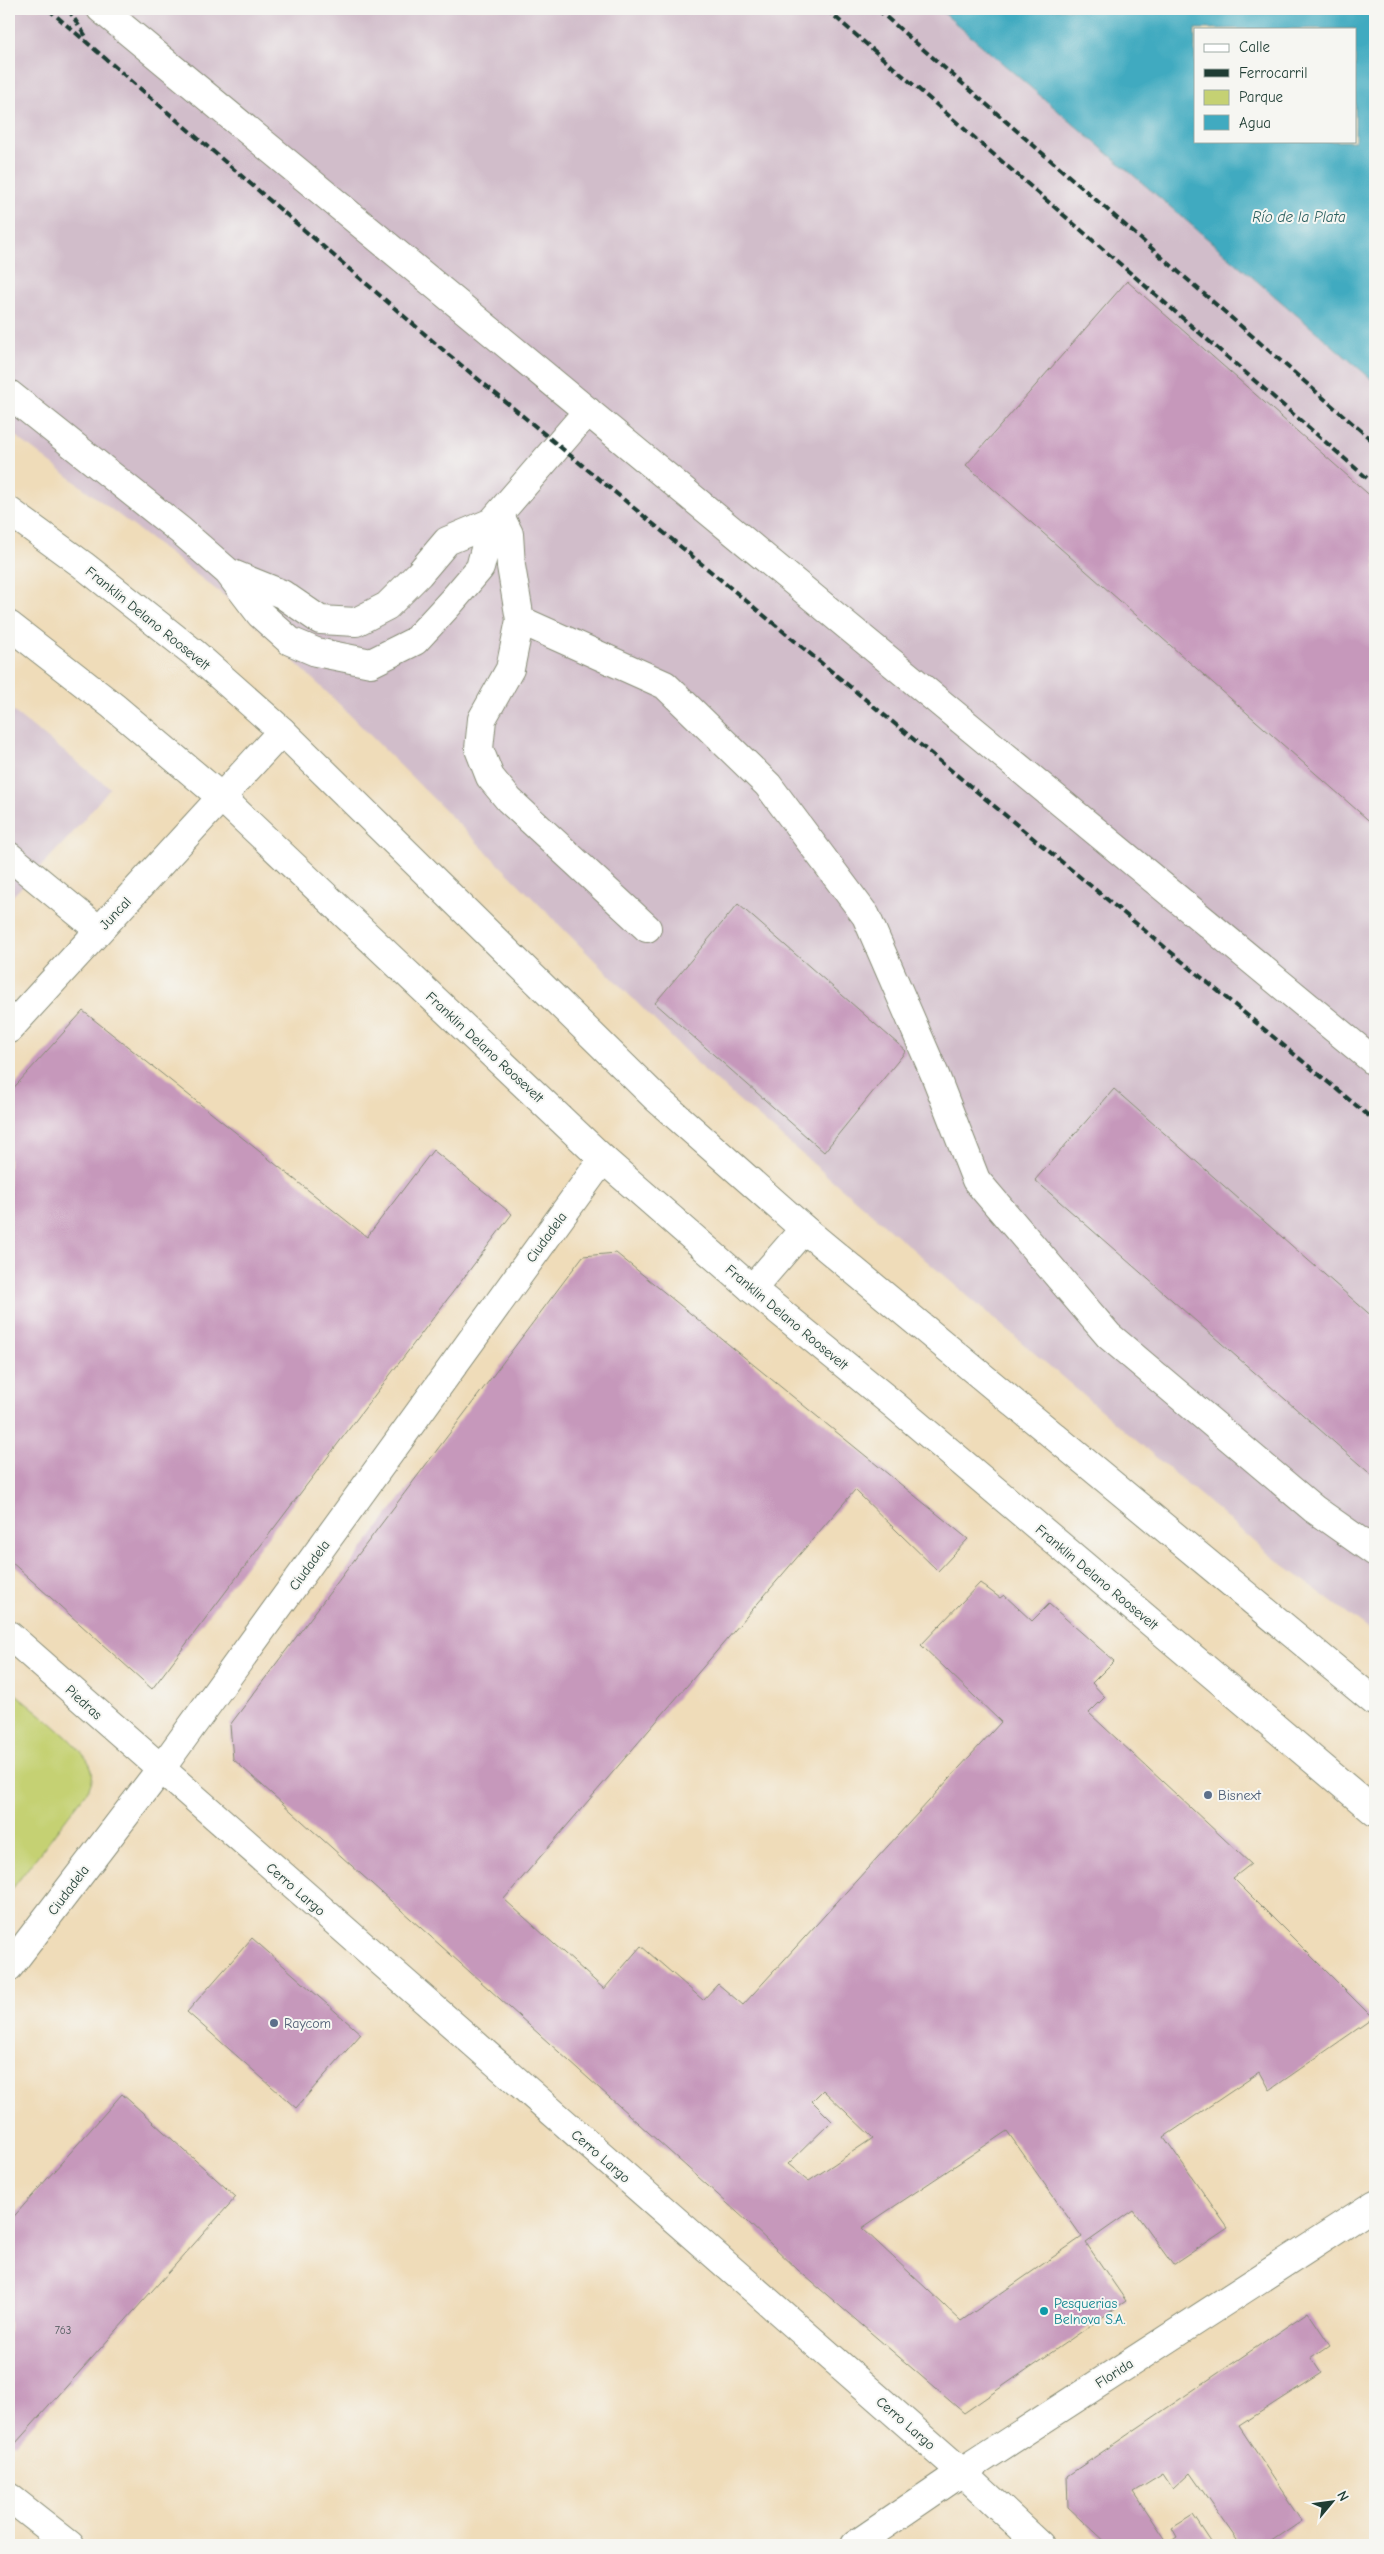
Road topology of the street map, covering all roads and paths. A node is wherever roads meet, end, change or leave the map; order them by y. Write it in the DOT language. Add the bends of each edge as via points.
graph roads {
  1 [pos="101,9"];
  2 [pos="9,394"];
  3 [pos="588,412"];
  4 [pos="9,511"];
  5 [pos="495,518"];
  6 [pos="228,572"];
  7 [pos="520,620"];
  8 [pos="9,625"];
  9 [pos="282,731"];
  10 [pos="221,797"];
  11 [pos="9,856"];
  12 [pos="647,928"];
  13 [pos="99,930"];
  14 [pos="9,1029"];
  15 [pos="1375,1062"];
  16 [pos="603,1159"];
  17 [pos="804,1229"];
  18 [pos="752,1289"];
  19 [pos="1375,1552"];
  20 [pos="9,1635"];
  21 [pos="1375,1702"];
  22 [pos="160,1770"];
  23 [pos="1375,1812"];
  24 [pos="9,1967"];
  25 [pos="1375,2204"];
  26 [pos="962,2472"];
  27 [pos="9,2496"];
  28 [pos="70,2545"];
  29 [pos="855,2545"];
  30 [pos="1040,2545"];
  1 -- 3 [label="main road"];
  2 -- 6 [label="main road"];
  3 -- 5 [label="main road"];
  3 -- 15 [label="main road"];
  4 -- 9 [label="main road, Franklin Delano Roosevelt" via="194,653"];
  5 -- 6 [label="main road" via="447,541 387,606 356,622 320,620 282,594"];
  5 -- 6 [label="main road" via="480,568 415,641 371,663 316,652 290,641 260,614"];
  5 -- 7 [label="main road" via="509,534"];
  7 -- 12 [label="main road" via="510,668 482,719 478,748 490,777 509,800"];
  7 -- 19 [label="main road" via="665,685 768,785 866,916 935,1075 976,1180 1109,1336 1314,1509"];
  8 -- 10 [label="main road, Franklin Delano Roosevelt" via="113,706"];
  9 -- 10 [label="main road"];
  9 -- 17 [label="main road, Franklin Delano Roosevelt" via="656,1098"];
  10 -- 13 [label="main road, Juncal"];
  10 -- 16 [label="main road, Franklin Delano Roosevelt"];
  11 -- 13 [label="main road"];
  13 -- 14 [label="main road, Juncal"];
  16 -- 18 [label="main road, Franklin Delano Roosevelt"];
  16 -- 22 [label="main road, Ciudadela"];
  17 -- 18 [label="main road"];
  17 -- 21 [label="main road, Franklin Delano Roosevelt"];
  18 -- 23 [label="main road, Franklin Delano Roosevelt"];
  20 -- 22 [label="main road, Piedras"];
  22 -- 24 [label="main road, Ciudadela"];
  22 -- 26 [label="main road, Cerro Largo"];
  25 -- 26 [label="main road, Florida"];
  26 -- 29 [label="main road, Florida"];
  26 -- 30 [label="main road, Cerro Largo"];
  27 -- 28 [label="main road"];
}
